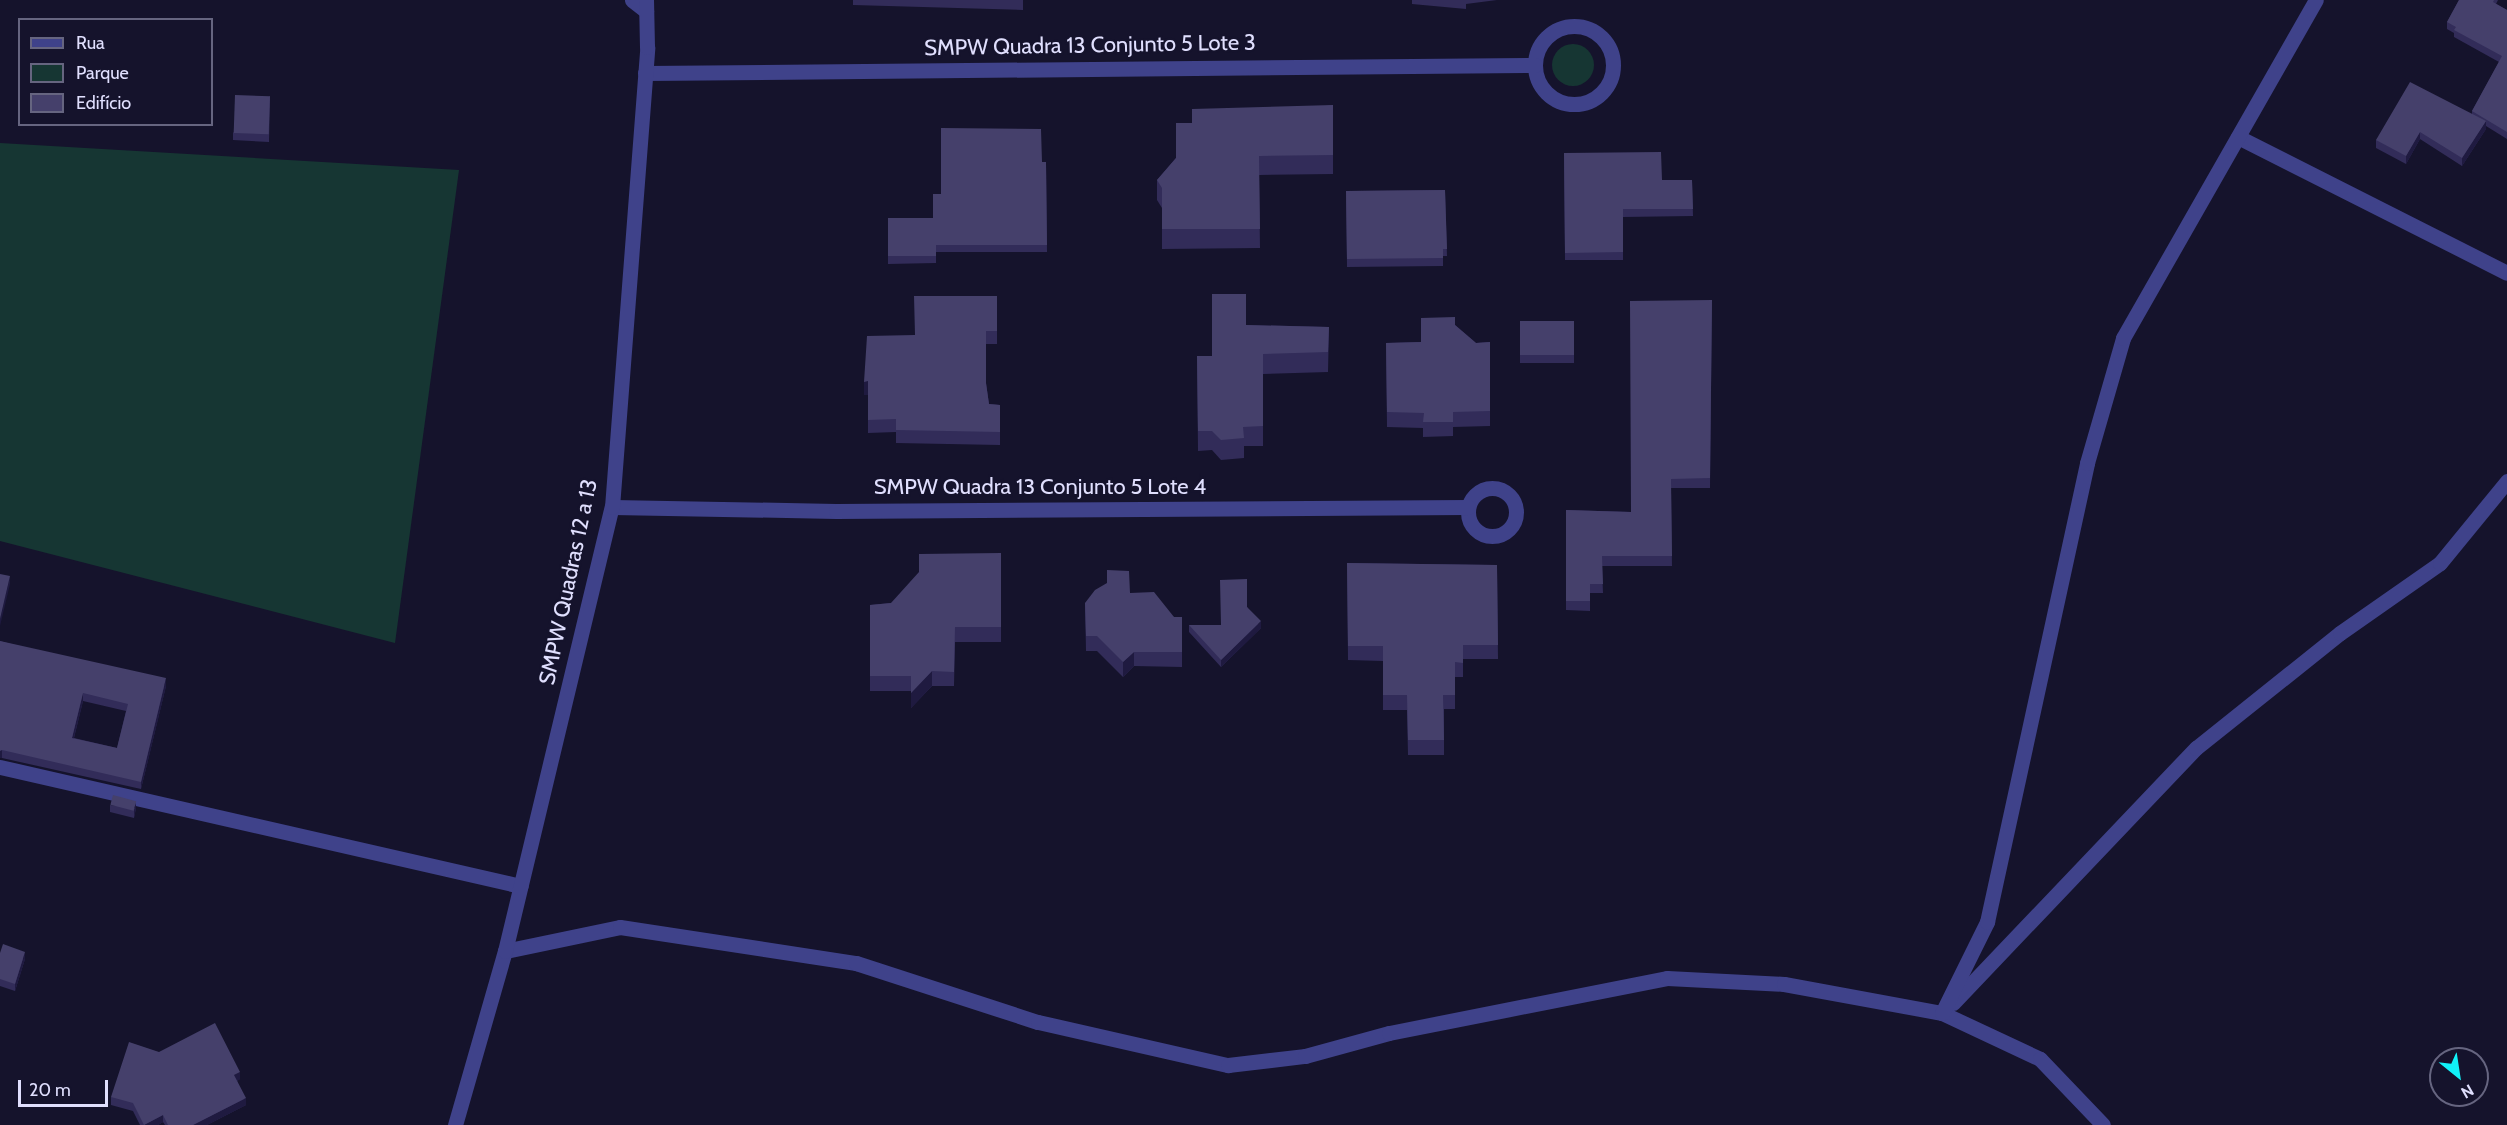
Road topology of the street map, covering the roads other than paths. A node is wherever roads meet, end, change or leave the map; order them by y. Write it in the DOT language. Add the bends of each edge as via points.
graph roads {
  1 [pos="632,0"];
  2 [pos="2316,0"];
  3 [pos="646,5"];
  4 [pos="1535,64"];
  5 [pos="645,73"];
  6 [pos="2238,137"];
  7 [pos="2507,272"];
  8 [pos="2507,481"];
  9 [pos="612,507"];
  10 [pos="1468,507"];
  11 [pos="0,767"];
  12 [pos="521,886"];
  13 [pos="505,951"];
  14 [pos="1942,1013"];
  15 [pos="455,1125"];
  16 [pos="2103,1125"];
  1 -- 3 [label="street"];
  2 -- 6 [label="street"];
  3 -- 5 [label="street, SMPW Quadras 12 a 13"];
  4 -- 4 [label="street" via="1542,89 1563,103 1575,105 1604,91 1613,74 1614,61 1611,48 1592,30 1566,26 1544,40"];
  4 -- 5 [label="street, SMPW Quadra 13 Conjunto 5 Lote 3"];
  5 -- 9 [label="street, SMPW Quadras 12 a 13"];
  6 -- 7 [label="street"];
  6 -- 14 [label="street" via="2123,339 2086,463 1987,922"];
  8 -- 14 [label="street" via="2440,563 2340,633 2196,748"];
  9 -- 10 [label="street, SMPW Quadra 13 Conjunto 5 Lote 4" via="848,511"];
  9 -- 12 [label="street, SMPW Quadras 12 a 13"];
  11 -- 12 [label="street"];
  12 -- 13 [label="street, SMPW Quadras 12 a 13"];
  13 -- 14 [label="street" via="620,927 856,963 1038,1022 1228,1065 1305,1056 1389,1033 1667,978 1784,984"];
  13 -- 15 [label="street, SMPW Quadras 12 a 13"];
  14 -- 16 [label="street" via="2040,1059"];
}
